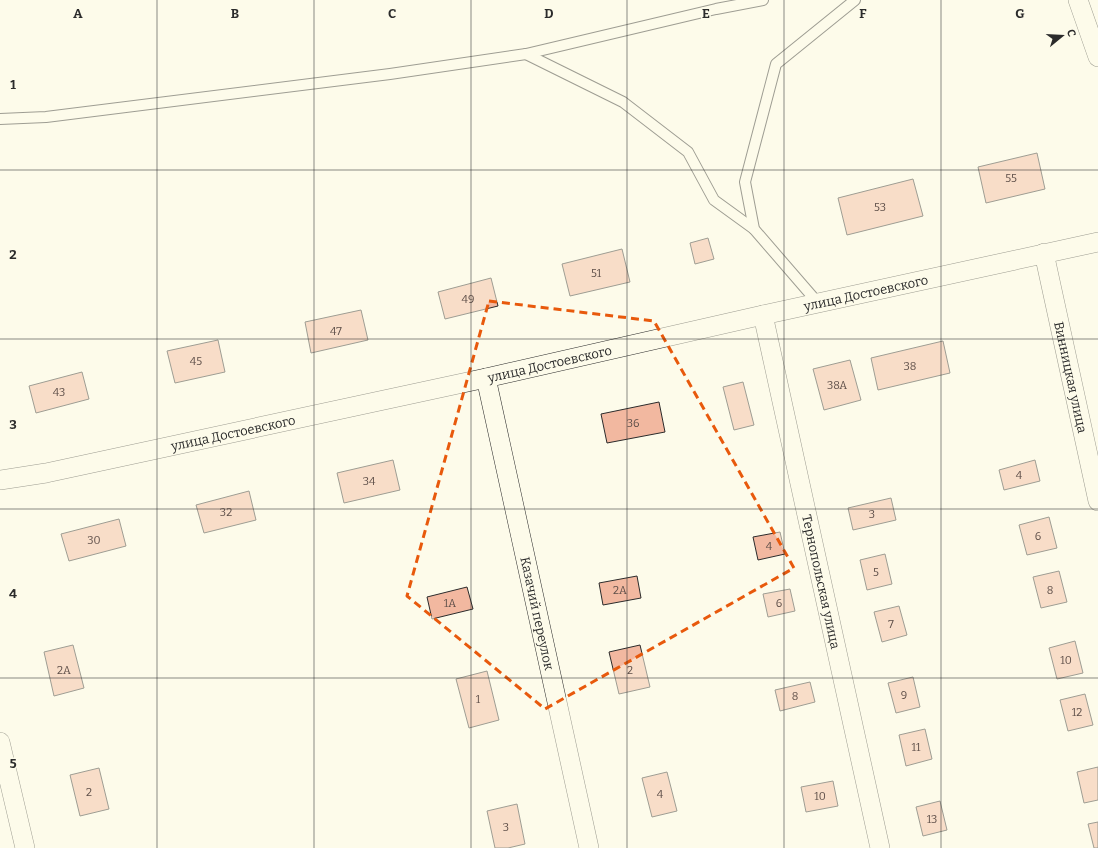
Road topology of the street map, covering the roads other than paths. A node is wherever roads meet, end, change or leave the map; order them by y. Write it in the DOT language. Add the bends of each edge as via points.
graph roads {
  1 [pos="763,0"];
  2 [pos="855,0"];
  3 [pos="1078,0"];
  4 [pos="526,54"];
  5 [pos="1098,57"];
  6 [pos="0,118"];
  7 [pos="754,229"];
  8 [pos="1098,242"];
  9 [pos="1044,253"];
  10 [pos="818,303"];
  11 [pos="763,315"];
  12 [pos="486,378"];
  13 [pos="0,480"];
  14 [pos="1098,501"];
  15 [pos="0,742"];
  16 [pos="25,848"];
  17 [pos="589,848"];
  18 [pos="880,848"];
  1 -- 4 [label="lane"];
  2 -- 7 [label="lane" via="776,64 744,182"];
  3 -- 5 [label="street"];
  4 -- 6 [label="lane" via="390,74 46,117"];
  4 -- 7 [label="lane" via="623,102 688,152 714,200"];
  7 -- 10 [label="lane"];
  8 -- 9 [label="street, улица Достоевского"];
  9 -- 10 [label="street, улица Достоевского"];
  9 -- 14 [label="street, Винницкая улица"];
  10 -- 11 [label="street, улица Достоевского"];
  11 -- 12 [label="street, улица Достоевского"];
  11 -- 18 [label="street, Тернопольская улица"];
  12 -- 13 [label="street, улица Достоевского" via="46,473"];
  12 -- 17 [label="street, Казачий переулок"];
  15 -- 16 [label="street"];
}
